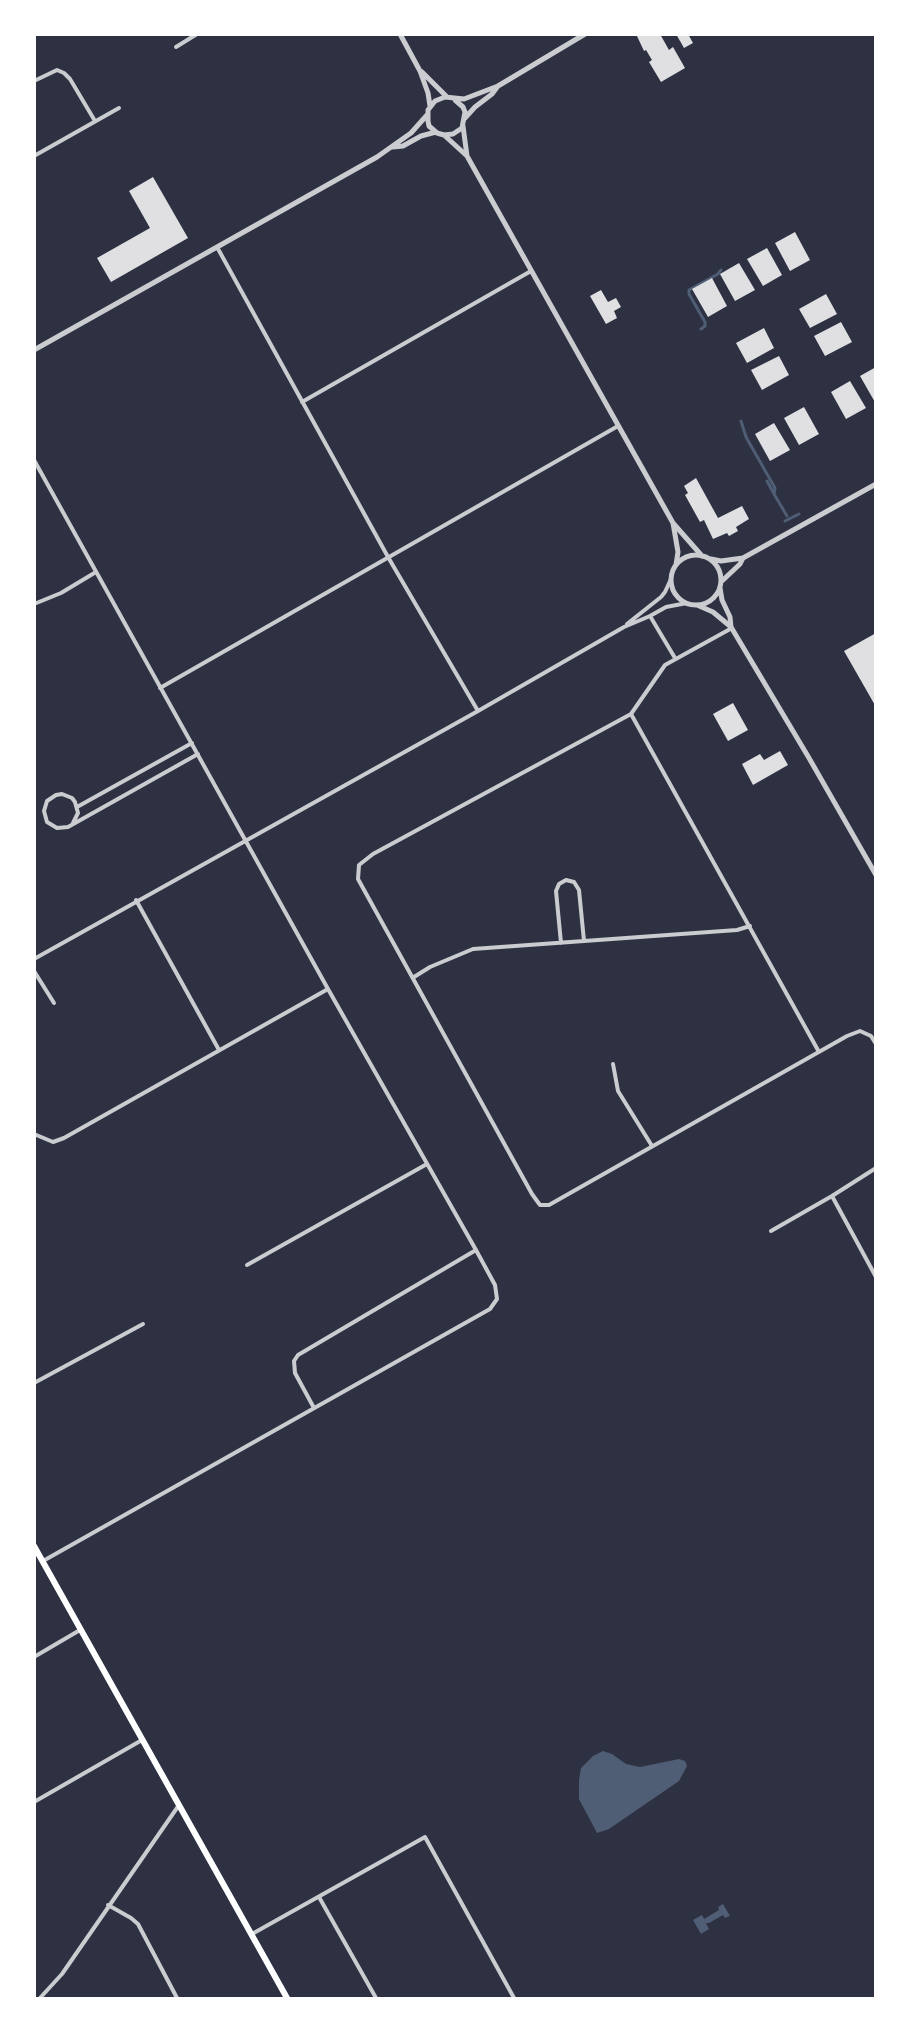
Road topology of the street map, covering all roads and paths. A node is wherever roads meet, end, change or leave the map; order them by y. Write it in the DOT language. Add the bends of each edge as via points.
graph roads {
  1 [pos="197,34"];
  2 [pos="400,34"];
  3 [pos="585,34"];
  4 [pos="176,47"];
  5 [pos="420,71"];
  6 [pos="34,81"];
  7 [pos="498,86"];
  8 [pos="448,98"];
  9 [pos="455,100"];
  10 [pos="430,106"];
  11 [pos="119,108"];
  12 [pos="427,115"];
  13 [pos="465,118"];
  14 [pos="95,121"];
  15 [pos="463,126"];
  16 [pos="436,132"];
  17 [pos="444,135"];
  18 [pos="392,147"];
  19 [pos="34,156"];
  20 [pos="467,156"];
  21 [pos="217,247"];
  22 [pos="531,271"];
  23 [pos="34,350"];
  24 [pos="302,402"];
  25 [pos="618,426"];
  26 [pos="34,460"];
  27 [pos="37,470"];
  28 [pos="876,484"];
  29 [pos="672,523"];
  30 [pos="702,555"];
  31 [pos="388,558"];
  32 [pos="742,558"];
  33 [pos="711,559"];
  34 [pos="676,566"];
  35 [pos="96,572"];
  36 [pos="672,579"];
  37 [pos="720,585"];
  38 [pos="687,603"];
  39 [pos="34,604"];
  40 [pos="697,604"];
  41 [pos="650,616"];
  42 [pos="624,627"];
  43 [pos="731,627"];
  44 [pos="675,658"];
  45 [pos="160,688"];
  46 [pos="478,711"];
  47 [pos="631,714"];
  48 [pos="192,743"];
  49 [pos="198,754"];
  50 [pos="77,807"];
  51 [pos="73,823"];
  52 [pos="245,840"];
  53 [pos="876,875"];
  54 [pos="136,900"];
  55 [pos="750,926"];
  56 [pos="584,942"];
  57 [pos="561,943"];
  58 [pos="34,959"];
  59 [pos="34,971"];
  60 [pos="414,977"];
  61 [pos="327,989"];
  62 [pos="54,1003"];
  63 [pos="876,1044"];
  64 [pos="219,1050"];
  65 [pos="819,1052"];
  66 [pos="613,1064"];
  67 [pos="34,1134"];
  68 [pos="652,1146"];
  69 [pos="428,1164"];
  70 [pos="876,1168"];
  71 [pos="832,1196"];
  72 [pos="771,1230"];
  73 [pos="476,1250"];
  74 [pos="246,1265"];
  75 [pos="876,1277"];
  76 [pos="143,1324"];
  77 [pos="34,1383"];
  78 [pos="314,1408"];
  79 [pos="34,1546"];
  80 [pos="43,1562"];
  81 [pos="80,1630"];
  82 [pos="34,1657"];
  83 [pos="142,1740"];
  84 [pos="34,1802"];
  85 [pos="178,1805"];
  86 [pos="319,1897"];
  87 [pos="108,1905"];
  88 [pos="252,1934"];
  89 [pos="40,1998"];
  90 [pos="177,1998"];
  91 [pos="287,1998"];
  92 [pos="376,1998"];
  93 [pos="514,1998"];
  1 -- 4 [label="street"];
  2 -- 5 [label="street"];
  3 -- 7 [label="street"];
  5 -- 8 [label="street"];
  5 -- 10 [label="street"];
  6 -- 14 [label="street" via="57,70 64,73"];
  7 -- 9 [label="street"];
  7 -- 13 [label="street"];
  8 -- 9 [label="street"];
  8 -- 10 [label="street" via="440,98"];
  9 -- 13 [label="street" via="463,107"];
  10 -- 12 [label="street"];
  11 -- 14 [label="street"];
  12 -- 16 [label="street" via="429,126"];
  12 -- 18 [label="street"];
  13 -- 15 [label="street"];
  14 -- 19 [label="street"];
  15 -- 17 [label="street"];
  15 -- 20 [label="street"];
  16 -- 17 [label="street"];
  16 -- 18 [label="street"];
  17 -- 20 [label="street"];
  18 -- 21 [label="street"];
  20 -- 22 [label="street"];
  21 -- 23 [label="street"];
  21 -- 24 [label="street"];
  22 -- 24 [label="street"];
  22 -- 25 [label="street"];
  24 -- 31 [label="street"];
  25 -- 29 [label="street"];
  25 -- 31 [label="street"];
  26 -- 27 [label="street"];
  27 -- 35 [label="street"];
  28 -- 32 [label="street"];
  29 -- 30 [label="street"];
  29 -- 34 [label="street" via="678,552"];
  30 -- 33 [label="street"];
  30 -- 34 [label="street" via="687,557"];
  31 -- 45 [label="street"];
  31 -- 46 [label="street"];
  32 -- 33 [label="street"];
  32 -- 37 [label="street"];
  33 -- 37 [label="street" via="720,572"];
  34 -- 36 [label="street"];
  35 -- 39 [label="street"];
  35 -- 45 [label="street"];
  36 -- 38 [label="street" via="675,593"];
  36 -- 42 [label="street" via="661,597"];
  37 -- 40 [label="street" via="711,600"];
  37 -- 43 [label="street"];
  38 -- 40 [label="street"];
  38 -- 41 [label="street" via="666,607"];
  40 -- 43 [label="street"];
  41 -- 42 [label="street"];
  41 -- 44 [label="street"];
  42 -- 46 [label="street"];
  43 -- 44 [label="street"];
  43 -- 53 [label="street"];
  44 -- 47 [label="street" via="665,665"];
  45 -- 48 [label="street"];
  46 -- 52 [label="street"];
  47 -- 55 [label="street"];
  47 -- 60 [label="street" via="359,865 358,879"];
  48 -- 49 [label="street"];
  48 -- 50 [label="street"];
  49 -- 51 [label="street"];
  49 -- 52 [label="street"];
  50 -- 51 [label="street"];
  50 -- 51 [label="street" via="72,798 62,794 45,805 44,816 51,826 63,828"];
  52 -- 54 [label="street"];
  52 -- 61 [label="street"];
  54 -- 58 [label="street"];
  54 -- 64 [label="street"];
  55 -- 56 [label="street"];
  55 -- 65 [label="street"];
  56 -- 57 [label="street"];
  56 -- 57 [label="street" via="579,890 574,882 566,880 556,891"];
  57 -- 60 [label="street" via="473,949"];
  59 -- 62 [label="street"];
  60 -- 68 [label="street" via="540,1205 549,1204"];
  61 -- 64 [label="street"];
  61 -- 69 [label="street"];
  63 -- 65 [label="street" via="871,1036 860,1031"];
  64 -- 67 [label="street" via="64,1138 53,1142"];
  65 -- 68 [label="street"];
  66 -- 68 [label="street" via="618,1091"];
  69 -- 73 [label="street"];
  69 -- 74 [label="street"];
  70 -- 71 [label="street"];
  71 -- 72 [label="street"];
  71 -- 75 [label="street"];
  73 -- 78 [label="street" via="298,1355 295,1373"];
  73 -- 78 [label="street" via="495,1285 497,1299 490,1309"];
  76 -- 77 [label="street"];
  78 -- 80 [label="street"];
  79 -- 80 [label="main road"];
  80 -- 81 [label="main road"];
  81 -- 82 [label="street"];
  81 -- 83 [label="main road"];
  83 -- 84 [label="street"];
  83 -- 85 [label="main road"];
  85 -- 87 [label="street"];
  85 -- 88 [label="main road"];
  86 -- 88 [label="street"];
  86 -- 92 [label="street"];
  86 -- 93 [label="street" via="425,1837"];
  87 -- 89 [label="street" via="62,1974"];
  87 -- 90 [label="street" via="138,1924"];
  88 -- 91 [label="main road"];
}
